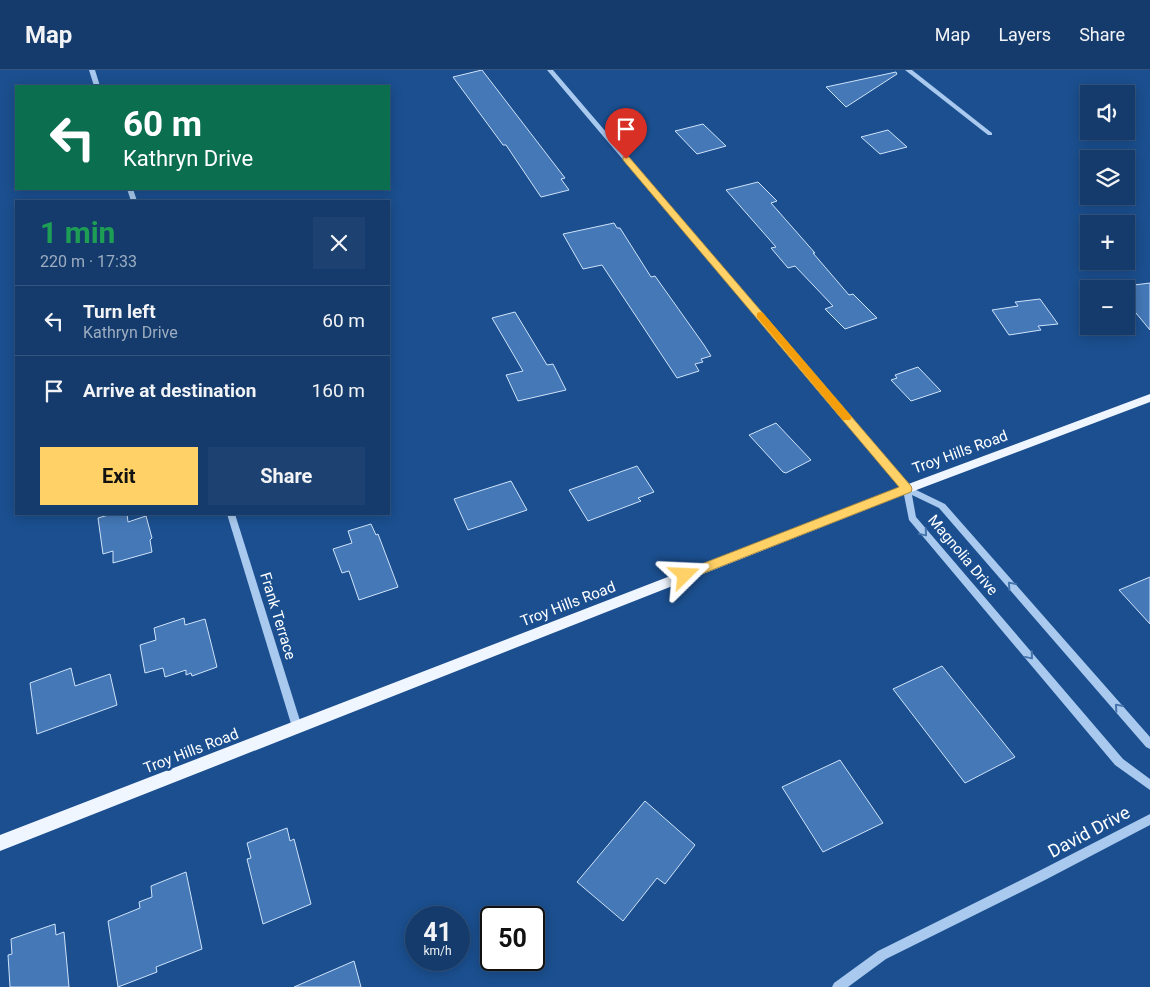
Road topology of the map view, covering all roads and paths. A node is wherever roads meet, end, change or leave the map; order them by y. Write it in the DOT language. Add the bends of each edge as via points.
graph roads {
  1 [pos="92,70"];
  2 [pos="550,70"];
  3 [pos="908,70"];
  4 [pos="97,85"];
  5 [pos="990,134"];
  6 [pos="1150,398"];
  7 [pos="907,489"];
  8 [pos="231,515"];
  9 [pos="297,727"];
  10 [pos="1150,744"];
  11 [pos="1150,785"];
  12 [pos="1150,819"];
  13 [pos="0,843"];
  14 [pos="1044,875"];
  15 [pos="838,987"];
  1 -- 4 [label="street"];
  2 -- 7 [label="street"];
  3 -- 5 [label="street"];
  6 -- 7 [label="main road, Troy Hills Road"];
  7 -- 9 [label="main road, Troy Hills Road"];
  10 -- 7 [label="street, Magnolia Drive, one-way" via="942,506"];
  7 -- 11 [label="street, Magnolia Drive, one-way" via="912,518 1119,762"];
  8 -- 9 [label="street, Frank Terrace"];
  9 -- 13 [label="main road, Troy Hills Road"];
  12 -- 14 [label="street, David Drive"];
  14 -- 15 [label="street" via="882,955"];
}
